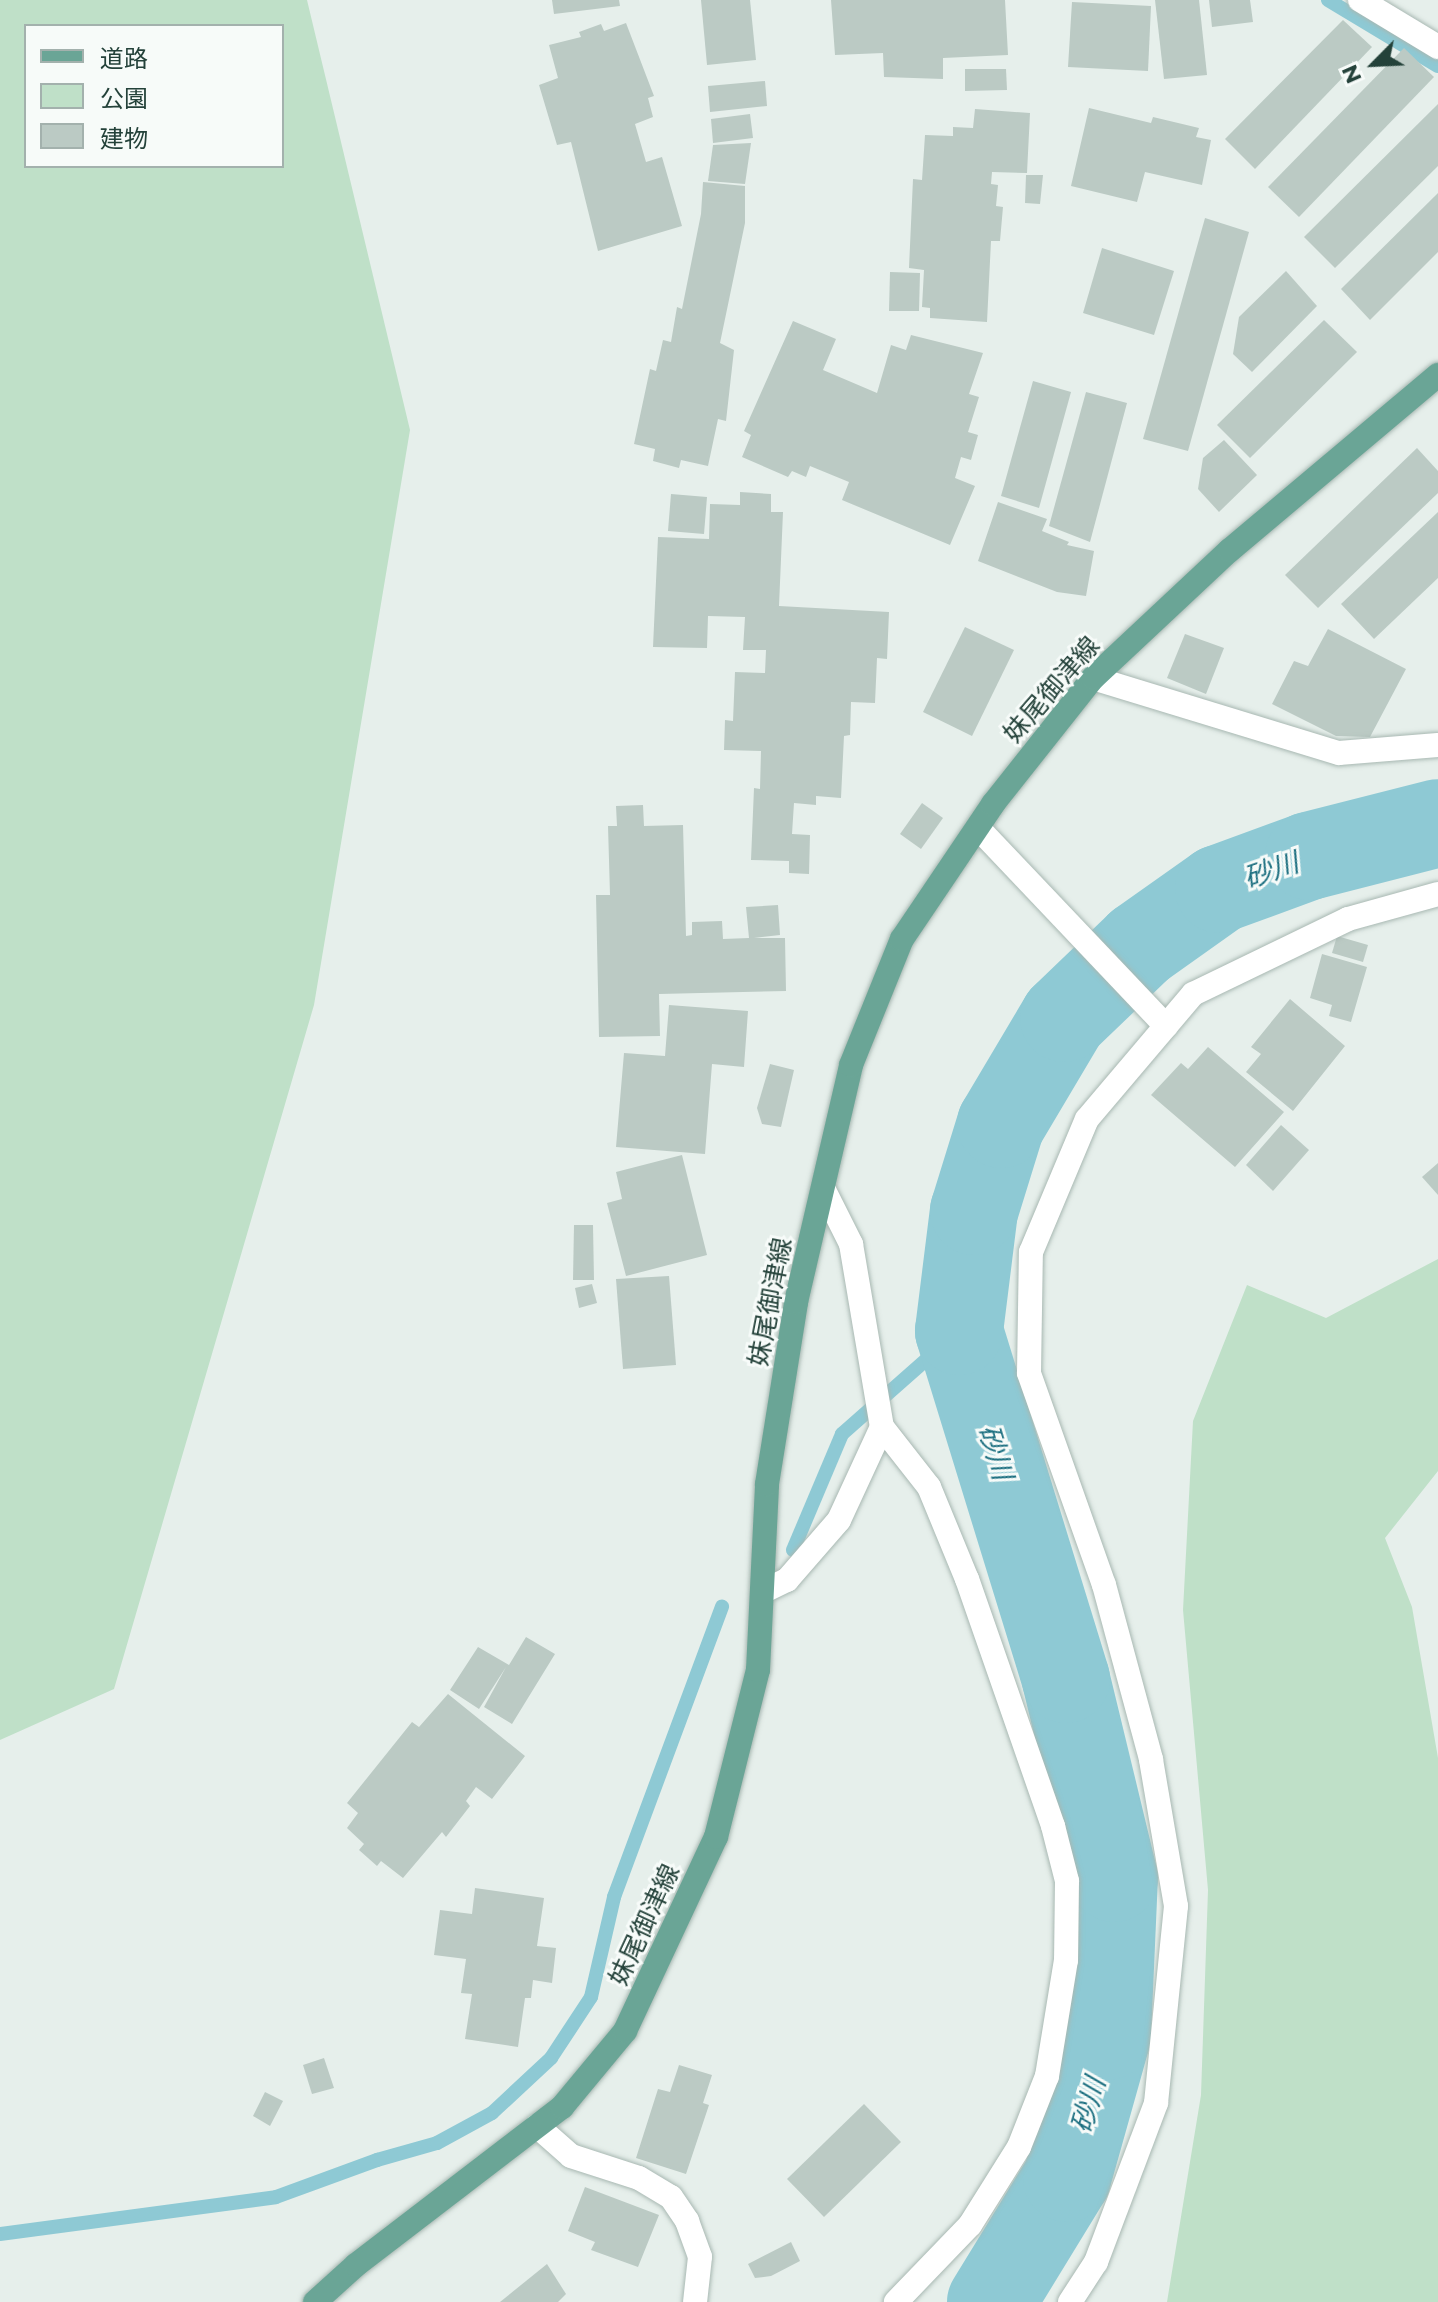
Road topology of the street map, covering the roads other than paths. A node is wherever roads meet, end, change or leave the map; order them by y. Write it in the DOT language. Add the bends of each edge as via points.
graph roads {
  1 [pos="1360,0"];
  2 [pos="1438,47"];
  3 [pos="1438,375"];
  4 [pos="1093,678"];
  5 [pos="1438,745"];
  6 [pos="978,828"];
  7 [pos="1438,894"];
  8 [pos="1166,1026"];
  9 [pos="823,1188"];
  10 [pos="882,1427"];
  11 [pos="762,1592"];
  12 [pos="537,2126"];
  13 [pos="315,2302"];
  14 [pos="695,2302"];
  15 [pos="896,2302"];
  16 [pos="1070,2302"];
  1 -- 2 [label="street"];
  3 -- 4 [label="main road, 妹尾御津線" via="1230,550"];
  4 -- 5 [label="street" via="1339,753"];
  4 -- 6 [label="main road, 妹尾御津線"];
  6 -- 8 [label="street"];
  6 -- 9 [label="main road, 妹尾御津線" via="902,939 851,1065"];
  7 -- 8 [label="street" via="1348,919 1221,980 1193,994"];
  8 -- 16 [label="street" via="1087,1119 1031,1252 1029,1373 1108,1599 1151,1759 1176,1906 1156,2103 1096,2262"];
  9 -- 10 [label="street" via="851,1244"];
  9 -- 11 [label="main road, 妹尾御津線" via="796,1302 767,1484"];
  10 -- 11 [label="street" via="839,1520 787,1580"];
  10 -- 15 [label="street" via="929,1487 1053,1826 1067,1881 1066,1960 1047,2076 1019,2147 970,2225"];
  11 -- 12 [label="main road, 妹尾御津線" via="758,1670 716,1837 625,2031 562,2107"];
  12 -- 13 [label="main road, 妹尾御津線"];
  12 -- 14 [label="street" via="571,2156 639,2178 671,2197 700,2257"];
}
